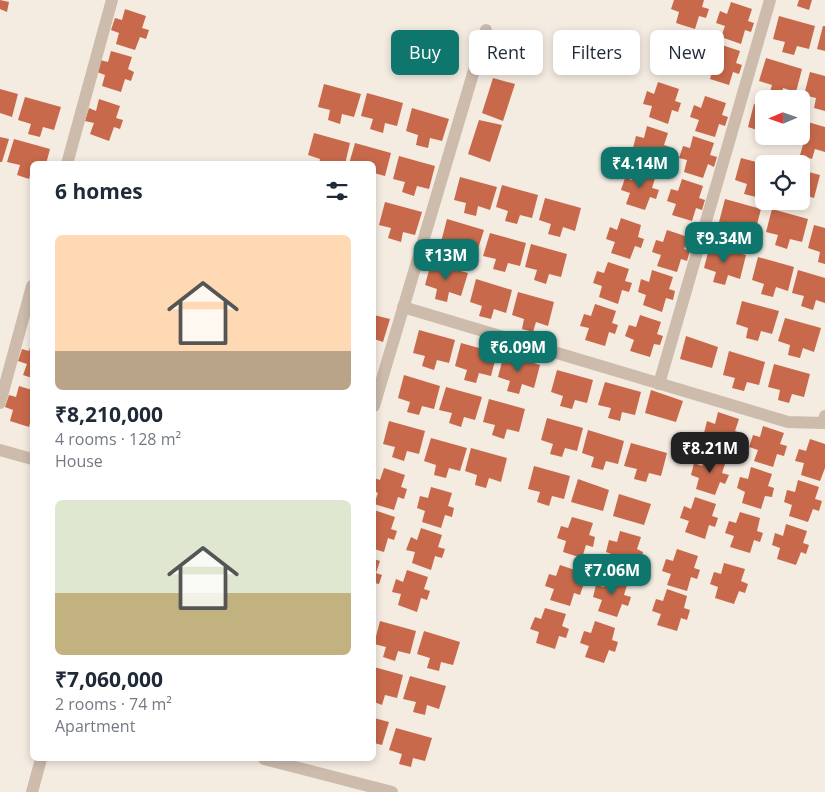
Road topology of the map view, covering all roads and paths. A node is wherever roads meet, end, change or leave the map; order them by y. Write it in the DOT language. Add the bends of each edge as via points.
graph roads {
  1 [pos="112,0"];
  2 [pos="770,0"];
  3 [pos="473,75"];
  4 [pos="67,161"];
  5 [pos="30,293"];
  6 [pos="403,307"];
  7 [pos="659,384"];
  8 [pos="376,399"];
  9 [pos="0,403"];
  10 [pos="825,416"];
  11 [pos="0,450"];
  12 [pos="30,458"];
  13 [pos="41,761"];
  14 [pos="273,761"];
  15 [pos="345,786"];
  16 [pos="32,792"];
  17 [pos="392,792"];
  1 -- 4 [label="street"];
  2 -- 7 [label="street"];
  3 -- 6 [label="street"];
  5 -- 9 [label="street"];
  6 -- 7 [label="street"];
  6 -- 8 [label="street"];
  7 -- 10 [label="street" via="788,422 823,424"];
  11 -- 12 [label="street"];
  13 -- 16 [label="street"];
  14 -- 15 [label="street"];
  15 -- 17 [label="street"];
}
